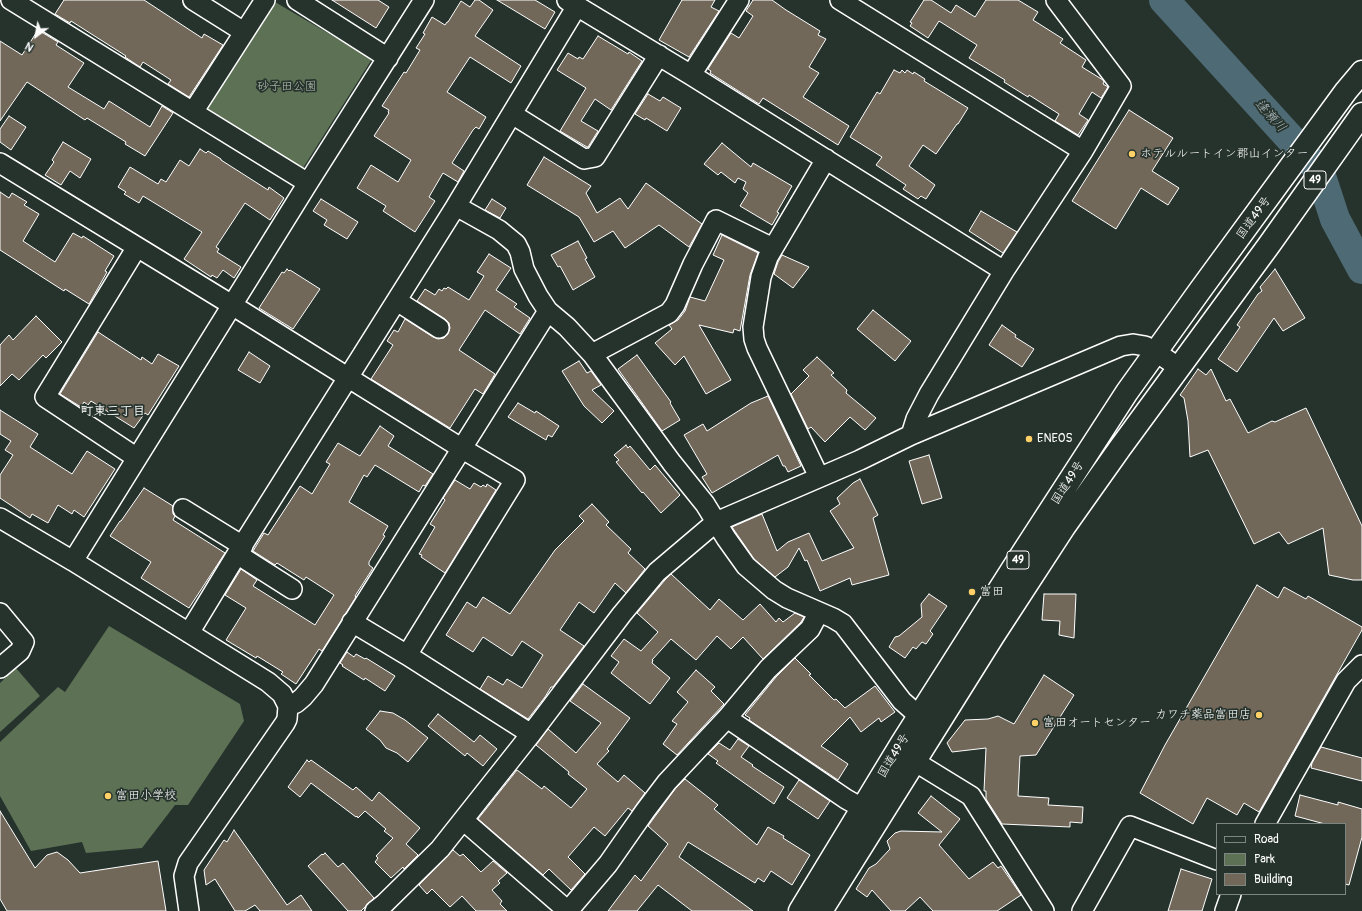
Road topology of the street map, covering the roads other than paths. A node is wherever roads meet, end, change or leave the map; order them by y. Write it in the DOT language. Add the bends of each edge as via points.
graph roads {
  1 [pos="11,0"];
  2 [pos="193,0"];
  3 [pos="265,0"];
  4 [pos="297,0"];
  5 [pos="424,0"];
  6 [pos="739,0"];
  7 [pos="840,0"];
  8 [pos="1056,0"];
  9 [pos="572,3"];
  10 [pos="244,32"];
  11 [pos="659,55"];
  12 [pos="388,58"];
  13 [pos="1362,72"];
  14 [pos="691,74"];
  15 [pos="193,112"];
  16 [pos="512,114"];
  17 [pos="1362,115"];
  18 [pos="1084,151"];
  19 [pos="826,159"];
  20 [pos="1,167"];
  21 [pos="308,183"];
  22 [pos="456,206"];
  23 [pos="137,247"];
  24 [pos="773,248"];
  25 [pos="1004,271"];
  26 [pos="397,301"];
  27 [pos="232,305"];
  28 [pos="548,311"];
  29 [pos="439,328"];
  30 [pos="1156,352"];
  31 [pos="592,354"];
  32 [pos="1178,367"];
  33 [pos="348,378"];
  34 [pos="911,435"];
  35 [pos="461,448"];
  36 [pos="137,458"];
  37 [pos="819,477"];
  38 [pos="183,508"];
  39 [pos="0,518"];
  40 [pos="716,522"];
  41 [pos="240,550"];
  42 [pos="73,561"];
  43 [pos="292,589"];
  44 [pos="819,612"];
  45 [pos="0,613"];
  46 [pos="352,622"];
  47 [pos="189,634"];
  48 [pos="407,655"];
  49 [pos="1362,665"];
  50 [pos="0,668"];
  51 [pos="288,706"];
  52 [pos="919,716"];
  53 [pos="727,718"];
  54 [pos="531,734"];
  55 [pos="914,761"];
  56 [pos="862,808"];
  57 [pos="463,820"];
  58 [pos="1266,823"];
  59 [pos="1216,860"];
  60 [pos="1231,895"];
  61 [pos="189,911"];
  62 [pos="375,911"];
  63 [pos="800,911"];
  64 [pos="822,911"];
  65 [pos="1044,911"];
  66 [pos="1082,911"];
  67 [pos="1225,911"];
  1 -- 15 [label="street"];
  2 -- 10 [label="street"];
  3 -- 10 [label="street"];
  4 -- 12 [label="street"];
  5 -- 12 [label="street"];
  6 -- 14 [label="street"];
  7 -- 18 [label="street"];
  8 -- 18 [label="street" via="1121,86"];
  9 -- 11 [label="street"];
  9 -- 16 [label="street"];
  10 -- 15 [label="street"];
  11 -- 14 [label="street"];
  11 -- 16 [label="street" via="594,158 584,159"];
  12 -- 21 [label="street"];
  13 -- 30 [label="highway, 国道49号 / 49"];
  14 -- 19 [label="street"];
  15 -- 21 [label="street"];
  16 -- 22 [label="street"];
  17 -- 32 [label="highway, 国道49号 / 49"];
  18 -- 25 [label="street"];
  19 -- 24 [label="street"];
  19 -- 25 [label="street"];
  20 -- 23 [label="street"];
  21 -- 27 [label="street"];
  22 -- 26 [label="street"];
  22 -- 28 [label="street" via="499,230 516,244 524,269"];
  23 -- 27 [label="street"];
  23 -- 36 [label="street" via="45,397"];
  24 -- 31 [label="street" via="716,220 669,313"];
  24 -- 37 [label="street" via="761,278 753,327 754,339"];
  25 -- 34 [label="street" via="929,394"];
  26 -- 29 [label="street"];
  26 -- 33 [label="street"];
  27 -- 33 [label="street"];
  27 -- 36 [label="street"];
  28 -- 31 [label="street"];
  28 -- 35 [label="street"];
  30 -- 32 [label="street"];
  30 -- 34 [label="street" via="1138,344 1121,346"];
  30 -- 52 [label="highway, 国道49号 / 49" via="1127,392"];
  31 -- 40 [label="street"];
  32 -- 55 [label="highway, 国道49号 / 49" via="1064,527"];
  33 -- 35 [label="street"];
  33 -- 41 [label="street"];
  34 -- 37 [label="street"];
  35 -- 46 [label="street"];
  35 -- 48 [label="street" via="515,480"];
  36 -- 42 [label="street"];
  37 -- 40 [label="street"];
  38 -- 41 [label="street"];
  39 -- 42 [label="street"];
  40 -- 44 [label="street" via="746,566 774,590"];
  40 -- 54 [label="street" via="657,572"];
  41 -- 43 [label="street"];
  41 -- 47 [label="street"];
  42 -- 47 [label="street"];
  44 -- 52 [label="street" via="843,624 902,701"];
  44 -- 53 [label="street" via="810,629 768,669"];
  45 -- 50 [label="street" via="24,642 20,651"];
  46 -- 48 [label="street"];
  46 -- 51 [label="street" via="310,690 296,703"];
  47 -- 51 [label="street" via="268,682 282,694"];
  48 -- 54 [label="street"];
  49 -- 58 [label="street" via="1346,681"];
  51 -- 61 [label="street" via="285,723 188,863 184,876"];
  52 -- 56 [label="highway, 国道49号 / 49"];
  53 -- 56 [label="street" via="846,800"];
  53 -- 57 [label="street" via="667,782 608,864 568,911"];
  54 -- 57 [label="street"];
  55 -- 64 [label="highway, 国道49号 / 49"];
  55 -- 65 [label="street" via="971,796"];
  56 -- 63 [label="highway, 国道49号 / 49"];
  57 -- 62 [label="street" via="440,849"];
  59 -- 66 [label="street" via="1130,826"];
  60 -- 67 [label="street"];
}
